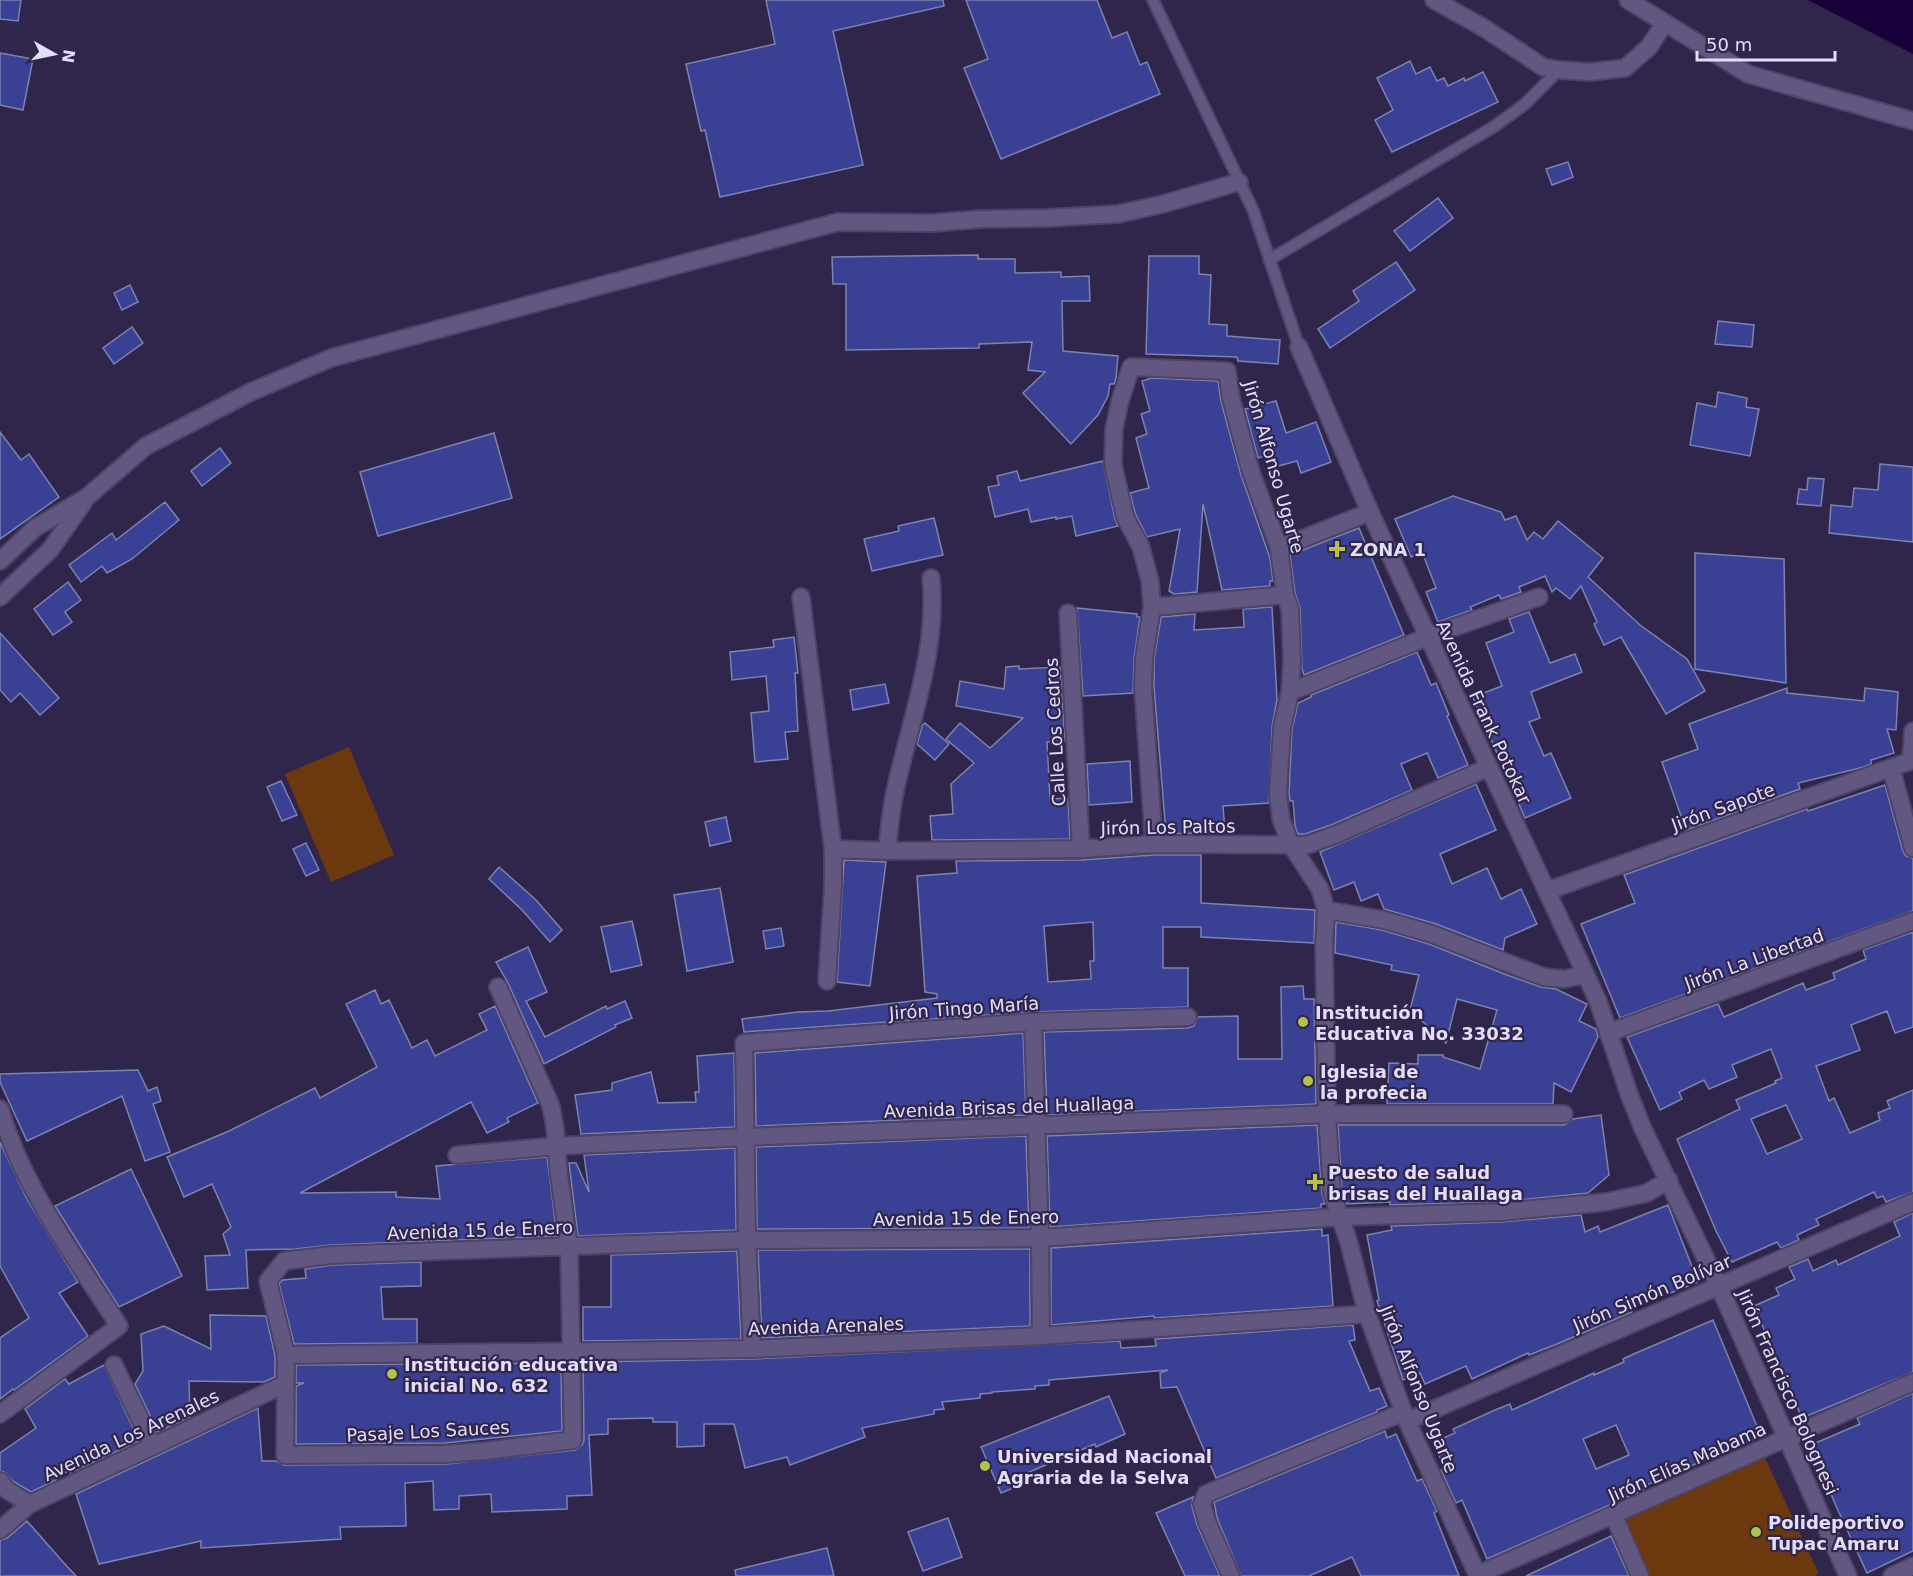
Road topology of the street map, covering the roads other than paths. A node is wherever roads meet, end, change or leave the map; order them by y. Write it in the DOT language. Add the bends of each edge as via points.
graph roads {
  1 [pos="1153,0"];
  2 [pos="1434,0"];
  3 [pos="1628,0"];
  4 [pos="1665,23"];
  5 [pos="1559,70"];
  6 [pos="1913,121"];
  7 [pos="1239,182"];
  8 [pos="1269,260"];
  9 [pos="1299,347"];
  10 [pos="87,497"];
  11 [pos="1370,512"];
  12 [pos="1279,548"];
  13 [pos="0,561"];
  14 [pos="931,578"];
  15 [pos="1286,595"];
  16 [pos="0,597"];
  17 [pos="801,597"];
  18 [pos="1539,597"];
  19 [pos="1152,607"];
  20 [pos="1068,613"];
  21 [pos="1427,637"];
  22 [pos="1290,692"];
  23 [pos="1913,731"];
  24 [pos="1912,760"];
  25 [pos="1487,768"];
  26 [pos="1891,768"];
  27 [pos="1154,844"];
  28 [pos="1291,845"];
  29 [pos="1913,848"];
  30 [pos="833,849"];
  31 [pos="1081,849"];
  32 [pos="887,852"];
  33 [pos="1547,891"];
  34 [pos="1326,910"];
  35 [pos="1913,921"];
  36 [pos="1585,975"];
  37 [pos="827,981"];
  38 [pos="498,987"];
  39 [pos="1188,1017"];
  40 [pos="1032,1022"];
  41 [pos="1608,1033"];
  42 [pos="1629,1095"];
  43 [pos="0,1109"];
  44 [pos="1327,1114"];
  45 [pos="1564,1114"];
  46 [pos="1037,1126"];
  47 [pos="746,1137"];
  48 [pos="557,1146"];
  49 [pos="457,1155"];
  50 [pos="1670,1180"];
  51 [pos="1913,1202"];
  52 [pos="1339,1216"];
  53 [pos="1041,1238"];
  54 [pos="747,1240"];
  55 [pos="569,1246"];
  56 [pos="1719,1286"];
  57 [pos="1367,1314"];
  58 [pos="1041,1336"];
  59 [pos="752,1349"];
  60 [pos="572,1350"];
  61 [pos="286,1355"];
  62 [pos="114,1365"];
  63 [pos="1913,1382"];
  64 [pos="285,1384"];
  65 [pos="0,1414"];
  66 [pos="1406,1417"];
  67 [pos="1788,1438"];
  68 [pos="153,1446"];
  69 [pos="0,1481"];
  70 [pos="30,1504"];
  71 [pos="1614,1516"];
  72 [pos="0,1530"];
  73 [pos="1913,1566"];
  74 [pos="1231,1576"];
  75 [pos="1478,1576"];
  76 [pos="1640,1576"];
  77 [pos="1848,1576"];
  78 [pos="1892,1576"];
  1 -- 7 [label="lane"];
  2 -- 5 [label="street" via="1543,67"];
  3 -- 4 [label="street"];
  4 -- 5 [label="street" via="1649,47 1625,68"];
  4 -- 6 [label="street" via="1748,74"];
  5 -- 8 [label="lane" via="1526,104 1495,126"];
  7 -- 8 [label="lane"];
  7 -- 10 [label="street" via="1118,214 932,223 838,222 331,358 251,392 146,446"];
  8 -- 9 [label="lane"];
  9 -- 11 [label="street, Avenida Frank Potokar"];
  10 -- 13 [label="street" via="35,528"];
  10 -- 16 [label="street" via="50,550"];
  11 -- 12 [label="street"];
  11 -- 21 [label="street, Avenida Frank Potokar"];
  12 -- 15 [label="street, Jirón Alfonso Ugarte"];
  12 -- 19 [label="street, Jirón Alfonso Ugarte" via="1251,472 1227,371 1131,367 1114,429 1113,464 1125,517 1141,547"];
  14 -- 32 [label="street" via="927,665 896,788"];
  15 -- 19 [label="street"];
  15 -- 22 [label="street, Jirón Alfonso Ugarte" via="1292,632"];
  17 -- 30 [label="street"];
  18 -- 21 [label="street"];
  19 -- 27 [label="street" via="1143,687"];
  20 -- 31 [label="street, Calle Los Cedros"];
  21 -- 22 [label="street"];
  21 -- 25 [label="street, Avenida Frank Potokar"];
  22 -- 28 [label="street, Jirón Alfonso Ugarte" via="1282,728 1278,793 1281,819"];
  23 -- 24 [label="street"];
  24 -- 26 [label="street, Jirón Sapote"];
  25 -- 28 [label="street, Jirón Los Paltos" via="1335,835 1307,845"];
  25 -- 33 [label="street, Avenida Frank Potokar"];
  26 -- 29 [label="street"];
  26 -- 33 [label="street, Jirón Sapote"];
  27 -- 28 [label="street, Jirón Los Paltos"];
  27 -- 31 [label="street, Jirón Los Paltos"];
  28 -- 34 [label="street, Jirón Alfonso Ugarte" via="1320,889"];
  30 -- 32 [label="street, Jirón Los Paltos"];
  30 -- 37 [label="street"];
  31 -- 32 [label="street, Jirón Los Paltos"];
  33 -- 36 [label="street, Avenida Frank Potokar"];
  34 -- 36 [label="street" via="1384,920 1432,934 1544,977"];
  34 -- 44 [label="street, Jirón Alfonso Ugarte"];
  35 -- 41 [label="street, Jirón La Libertad"];
  36 -- 41 [label="street, Avenida Frank Potokar"];
  38 -- 48 [label="street" via="551,1106"];
  39 -- 40 [label="street, Jirón Tingo María"];
  40 -- 46 [label="street"];
  40 -- 47 [label="street, Jirón Tingo María" via="744,1043"];
  41 -- 42 [label="street, Avenida Frank Potokar"];
  42 -- 50 [label="street, Jirón Francisco Bolognesi"];
  43 -- 65 [label="street" via="21,1165 119,1326"];
  44 -- 45 [label="street, Avenida Brisas del Huallaga"];
  44 -- 46 [label="street, Avenida Brisas del Huallaga"];
  44 -- 52 [label="street, Jirón Alfonso Ugarte" via="1332,1193"];
  46 -- 47 [label="street, Avenida Brisas del Huallaga"];
  46 -- 53 [label="street"];
  47 -- 48 [label="street, Avenida Brisas del Huallaga"];
  47 -- 54 [label="street"];
  48 -- 49 [label="street, Avenida Brisas del Huallaga"];
  48 -- 55 [label="street"];
  50 -- 52 [label="street, Avenida 15 de Enero" via="1647,1193 1606,1202 1501,1212"];
  50 -- 56 [label="street, Jirón Francisco Bolognesi"];
  51 -- 56 [label="street, Jirón Simón Bolívar"];
  52 -- 53 [label="street, Avenida 15 de Enero"];
  52 -- 57 [label="street, Jirón Alfonso Ugarte" via="1350,1243"];
  53 -- 54 [label="street, Avenida 15 de Enero"];
  53 -- 58 [label="street"];
  54 -- 55 [label="street, Avenida 15 de Enero"];
  54 -- 59 [label="street"];
  55 -- 60 [label="street"];
  55 -- 61 [label="street, Avenida 15 de Enero" via="332,1255 284,1261 268,1281"];
  56 -- 66 [label="street, Jirón Simón Bolívar"];
  56 -- 67 [label="street, Jirón Francisco Bolognesi"];
  57 -- 58 [label="street, Avenida Arenales"];
  57 -- 66 [label="street, Jirón Alfonso Ugarte"];
  58 -- 59 [label="street, Avenida Arenales"];
  59 -- 60 [label="street, Avenida Arenales"];
  60 -- 61 [label="street, Avenida Arenales"];
  60 -- 64 [label="street, Pasaje Los Sauces" via="573,1440 485,1451 285,1455"];
  61 -- 64 [label="street"];
  62 -- 68 [label="street"];
  63 -- 67 [label="street, Jirón Elías Mabama"];
  64 -- 68 [label="street, Avenida Los Arenales"];
  66 -- 74 [label="street, Jirón Simón Bolívar" via="1206,1494 1202,1504 1207,1522"];
  66 -- 75 [label="street, Jirón Alfonso Ugarte"];
  67 -- 71 [label="street, Jirón Elías Mabama"];
  67 -- 77 [label="street, Jirón Francisco Bolognesi"];
  68 -- 70 [label="street, Avenida Los Arenales"];
  69 -- 70 [label="street"];
  70 -- 72 [label="street, Avenida Los Arenales"];
  71 -- 75 [label="street, Jirón Elías Mabama"];
  71 -- 76 [label="street"];
  73 -- 78 [label="street"];
}
